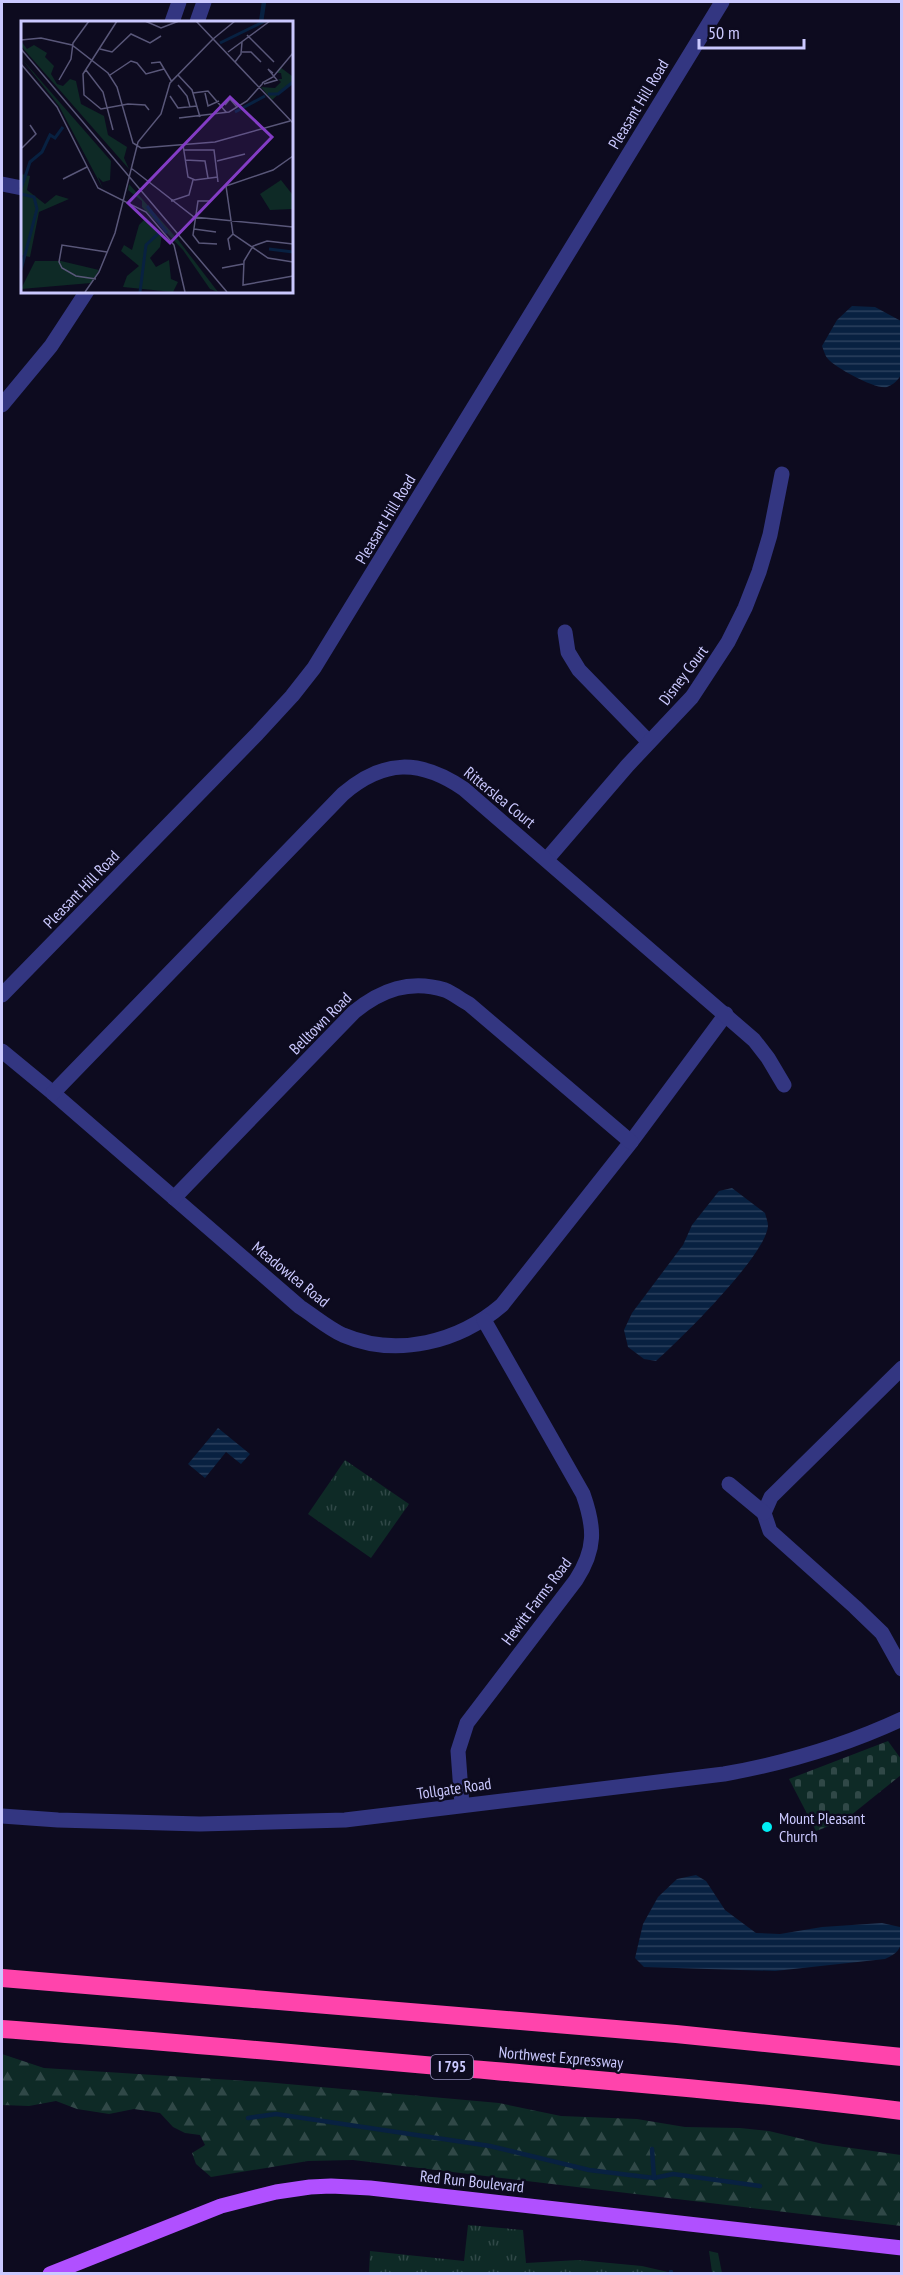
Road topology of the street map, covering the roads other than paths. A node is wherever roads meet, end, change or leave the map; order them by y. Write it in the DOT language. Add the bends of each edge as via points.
graph roads {
  1 [pos="179,2"];
  2 [pos="204,2"];
  3 [pos="722,2"];
  4 [pos="172,21"];
  5 [pos="197,21"];
  6 [pos="2,184"];
  7 [pos="21,188"];
  8 [pos="86,292"];
  9 [pos="2,405"];
  10 [pos="782,474"];
  11 [pos="565,632"];
  12 [pos="649,742"];
  13 [pos="547,859"];
  14 [pos="2,995"];
  15 [pos="726,1014"];
  16 [pos="2,1051"];
  17 [pos="784,1085"];
  18 [pos="53,1093"];
  19 [pos="631,1142"];
  20 [pos="174,1198"];
  21 [pos="484,1320"];
  22 [pos="902,1368"];
  23 [pos="729,1484"];
  24 [pos="764,1513"];
  25 [pos="902,1669"];
  26 [pos="902,1719"];
  27 [pos="462,1805"];
  28 [pos="2,1816"];
  29 [pos="2,1978"];
  30 [pos="2,2029"];
  31 [pos="902,2057"];
  32 [pos="902,2111"];
  33 [pos="902,2248"];
  34 [pos="50,2274"];
  1 -- 4 [label="street"];
  2 -- 5 [label="street"];
  3 -- 14 [label="street, Pleasant Hill Road" via="314,668 257,734"];
  6 -- 7 [label="street"];
  8 -- 9 [label="street" via="51,346"];
  10 -- 12 [label="street, Disney Court" via="770,535 745,608 692,697"];
  11 -- 12 [label="street" via="568,652 579,670"];
  12 -- 13 [label="street, Disney Court"];
  13 -- 15 [label="street, Ritterslea Court"];
  13 -- 18 [label="street, Ritterslea Court" via="449,779 417,767 373,773 343,794"];
  15 -- 17 [label="street, Ritterslea Court" via="754,1040"];
  15 -- 19 [label="street, Meadowlea Road"];
  16 -- 18 [label="street, Meadowlea Road"];
  18 -- 20 [label="street, Meadowlea Road"];
  19 -- 20 [label="street, Belltown Road" via="469,1004 446,991 405,987 371,998 354,1012"];
  19 -- 21 [label="street, Meadowlea Road" via="519,1286"];
  20 -- 21 [label="street, Meadowlea Road" via="300,1307 343,1335 393,1346 416,1345 439,1340"];
  21 -- 27 [label="street, Hewitt Farms Road" via="583,1494 592,1535 586,1565 467,1723 458,1750"];
  22 -- 24 [label="street" via="771,1497"];
  23 -- 24 [label="street"];
  24 -- 25 [label="street" via="770,1532 882,1633"];
  26 -- 27 [label="street, Tollgate Road" via="844,1744 774,1765"];
  27 -- 28 [label="street, Tollgate Road" via="345,1820 285,1823 190,1824"];
  29 -- 31 [label="highway, Northwest Expressway" via="676,2034"];
  30 -- 32 [label="highway, Northwest Expressway / I 795" via="673,2086"];
  33 -- 34 [label="main road, Red Run Boulevard" via="331,2186 276,2192 221,2206"];
}
